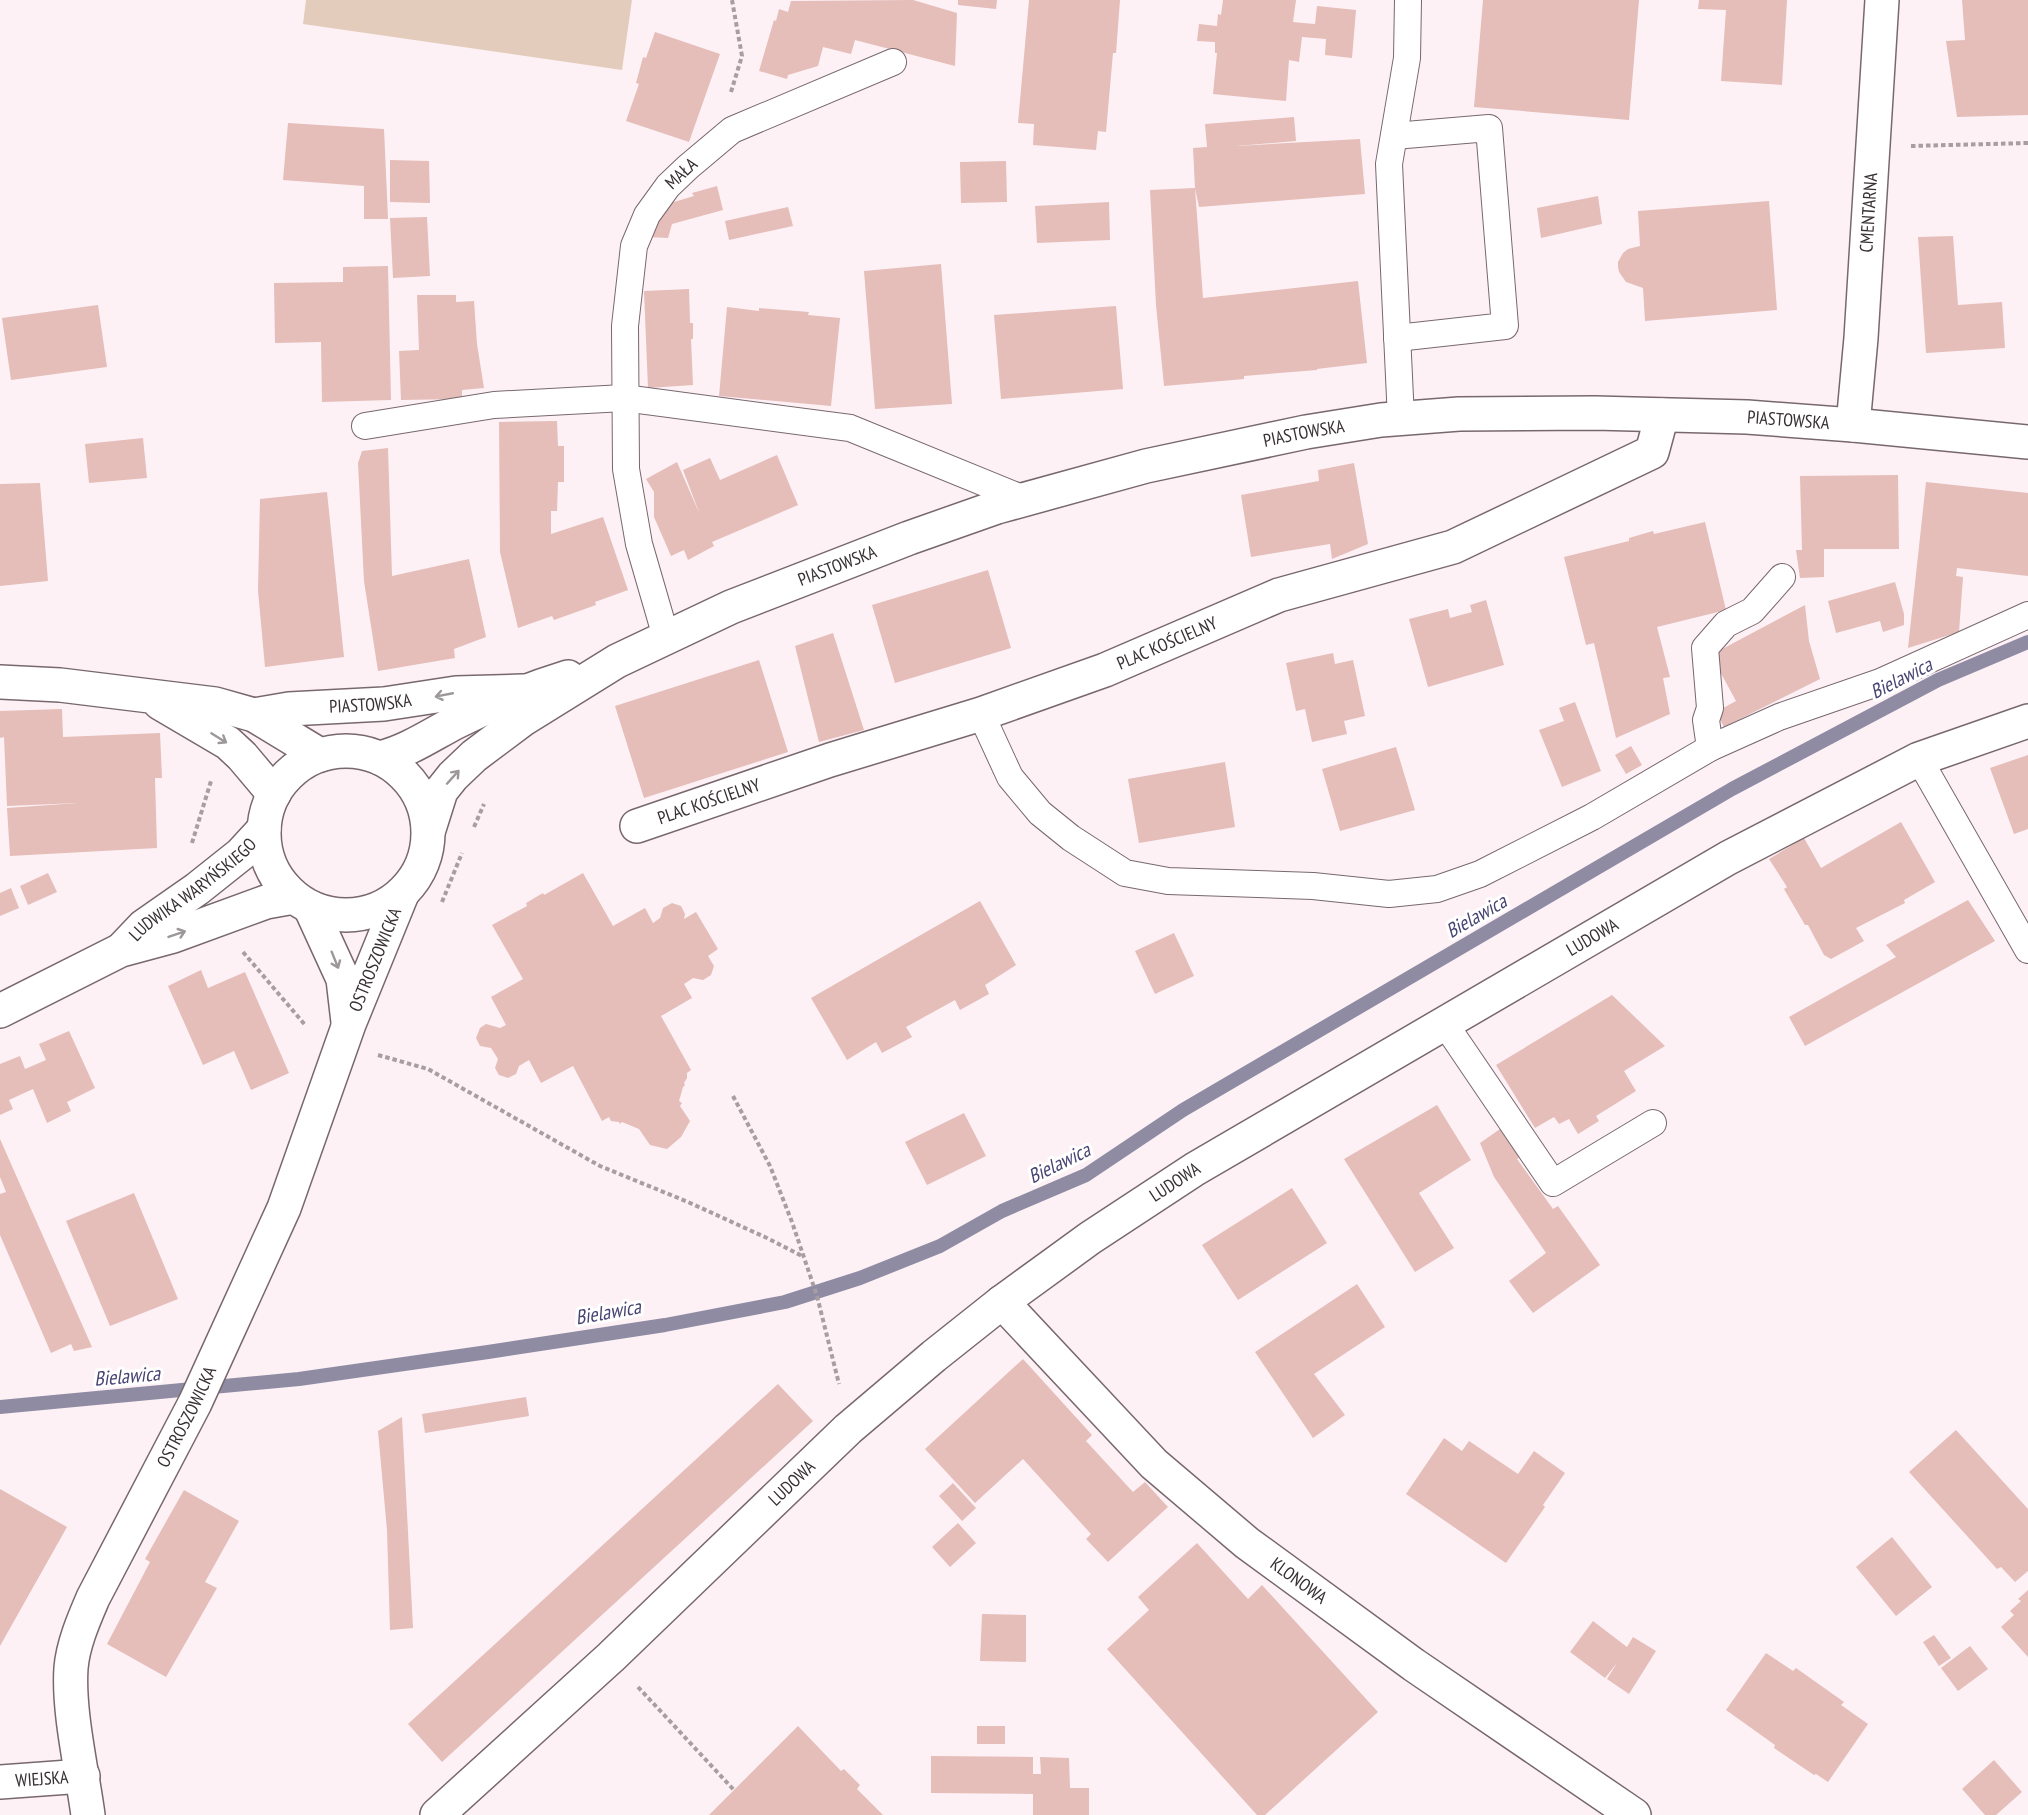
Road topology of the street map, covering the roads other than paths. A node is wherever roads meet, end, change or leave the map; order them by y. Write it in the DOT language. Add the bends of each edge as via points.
graph roads {
  1 [pos="1408,0"];
  2 [pos="1882,0"];
  3 [pos="893,62"];
  4 [pos="1394,136"];
  5 [pos="1397,338"];
  6 [pos="624,398"];
  7 [pos="1662,415"];
  8 [pos="1401,419"];
  9 [pos="1853,425"];
  10 [pos="364,426"];
  11 [pos="2028,442"];
  12 [pos="1024,499"];
  13 [pos="1782,577"];
  14 [pos="2028,615"];
  15 [pos="666,638"];
  16 [pos="616,661"];
  17 [pos="0,682"];
  18 [pos="523,691"];
  19 [pos="151,697"];
  20 [pos="981,714"];
  21 [pos="254,715"];
  22 [pos="2028,721"];
  23 [pos="1710,748"];
  24 [pos="320,755"];
  25 [pos="380,758"];
  26 [pos="1920,759"];
  27 [pos="274,794"];
  28 [pos="638,826"];
  29 [pos="264,829"];
  30 [pos="429,829"];
  31 [pos="402,894"];
  32 [pos="302,902"];
  33 [pos="2028,950"];
  34 [pos="121,951"];
  35 [pos="0,1011"];
  36 [pos="1445,1024"];
  37 [pos="345,1035"];
  38 [pos="1653,1123"];
  39 [pos="1002,1302"];
  40 [pos="83,1776"];
  41 [pos="0,1782"];
  42 [pos="88,1815"];
  43 [pos="437,1815"];
  44 [pos="1634,1815"];
  1 -- 4 [label="lane" via="1407,58"];
  2 -- 9 [label="street, CMENTARNA"];
  3 -- 6 [label="lane, MAŁA" via="732,130 668,186 647,214 634,246 625,326"];
  4 -- 5 [label="lane" via="1389,164"];
  4 -- 5 [label="lane" via="1489,128 1505,326"];
  5 -- 8 [label="lane"];
  6 -- 10 [label="lane" via="494,405"];
  6 -- 12 [label="lane" via="850,428"];
  6 -- 15 [label="lane, MAŁA" via="626,469 639,544"];
  7 -- 8 [label="street, PIASTOWSKA" via="1459,414"];
  7 -- 9 [label="street, PIASTOWSKA"];
  7 -- 20 [label="street, PLAC KOŚCIELNY" via="1652,453 1453,547 1279,596 1105,670"];
  8 -- 12 [label="street, PIASTOWSKA" via="1262,440"];
  9 -- 11 [label="street, PIASTOWSKA"];
  12 -- 15 [label="street, PIASTOWSKA" via="800,580"];
  13 -- 23 [label="lane" via="1752,611 1726,624 1705,648"];
  14 -- 23 [label="lane" via="1880,682 1779,717"];
  15 -- 16 [label="street, PIASTOWSKA"];
  16 -- 18 [label="street, PIASTOWSKA"];
  30 -- 16 [label="street, PIASTOWSKA, one-way" via="441,791 474,756 522,720"];
  17 -- 19 [label="street"];
  18 -- 21 [label="street, PIASTOWSKA, one-way" via="456,693 384,704 289,709"];
  18 -- 25 [label="street, PIASTOWSKA"];
  19 -- 21 [label="street" via="215,704"];
  19 -- 27 [label="street, one-way" via="228,744"];
  20 -- 23 [label="lane" via="1010,777 1040,813 1125,873 1168,881 1313,886 1389,894 1437,889 1480,874 1592,817"];
  20 -- 28 [label="street, PLAC KOŚCIELNY" via="830,760"];
  21 -- 24 [label="street"];
  22 -- 26 [label="street, LUDOWA"];
  24 -- 25 [label="street" via="340,750"];
  24 -- 27 [label="street" via="293,770"];
  25 -- 30 [label="street" via="399,770 414,787 425,806"];
  26 -- 33 [label="lane"];
  26 -- 36 [label="street, LUDOWA" via="1728,858"];
  27 -- 29 [label="street"];
  29 -- 32 [label="street" via="266,855 277,878"];
  29 -- 34 [label="street, LUDWIKA WARYŃSKIEGO" via="241,854 144,926"];
  30 -- 31 [label="street" via="427,853 417,876"];
  31 -- 32 [label="street" via="381,908 358,915 333,915"];
  31 -- 37 [label="street, OSTROSZOWICKA"];
  34 -- 32 [label="street, LUDWIKA WARYŃSKIEGO, one-way" via="266,902"];
  32 -- 37 [label="street, OSTROSZOWICKA, one-way" via="343,979"];
  34 -- 35 [label="street, LUDWIKA WARYŃSKIEGO"];
  36 -- 38 [label="lane" via="1553,1183"];
  36 -- 39 [label="street, LUDOWA" via="1195,1169"];
  37 -- 40 [label="street, OSTROSZOWICKA" via="284,1208 195,1403 81,1626 71,1667"];
  39 -- 43 [label="street, LUDOWA" via="848,1429 611,1658"];
  39 -- 44 [label="street, KLONOWA" via="1154,1464 1247,1543 1414,1665"];
  40 -- 41 [label="street, WIEJSKA"];
  40 -- 42 [label="street, OSTROSZOWICKA"];
}
